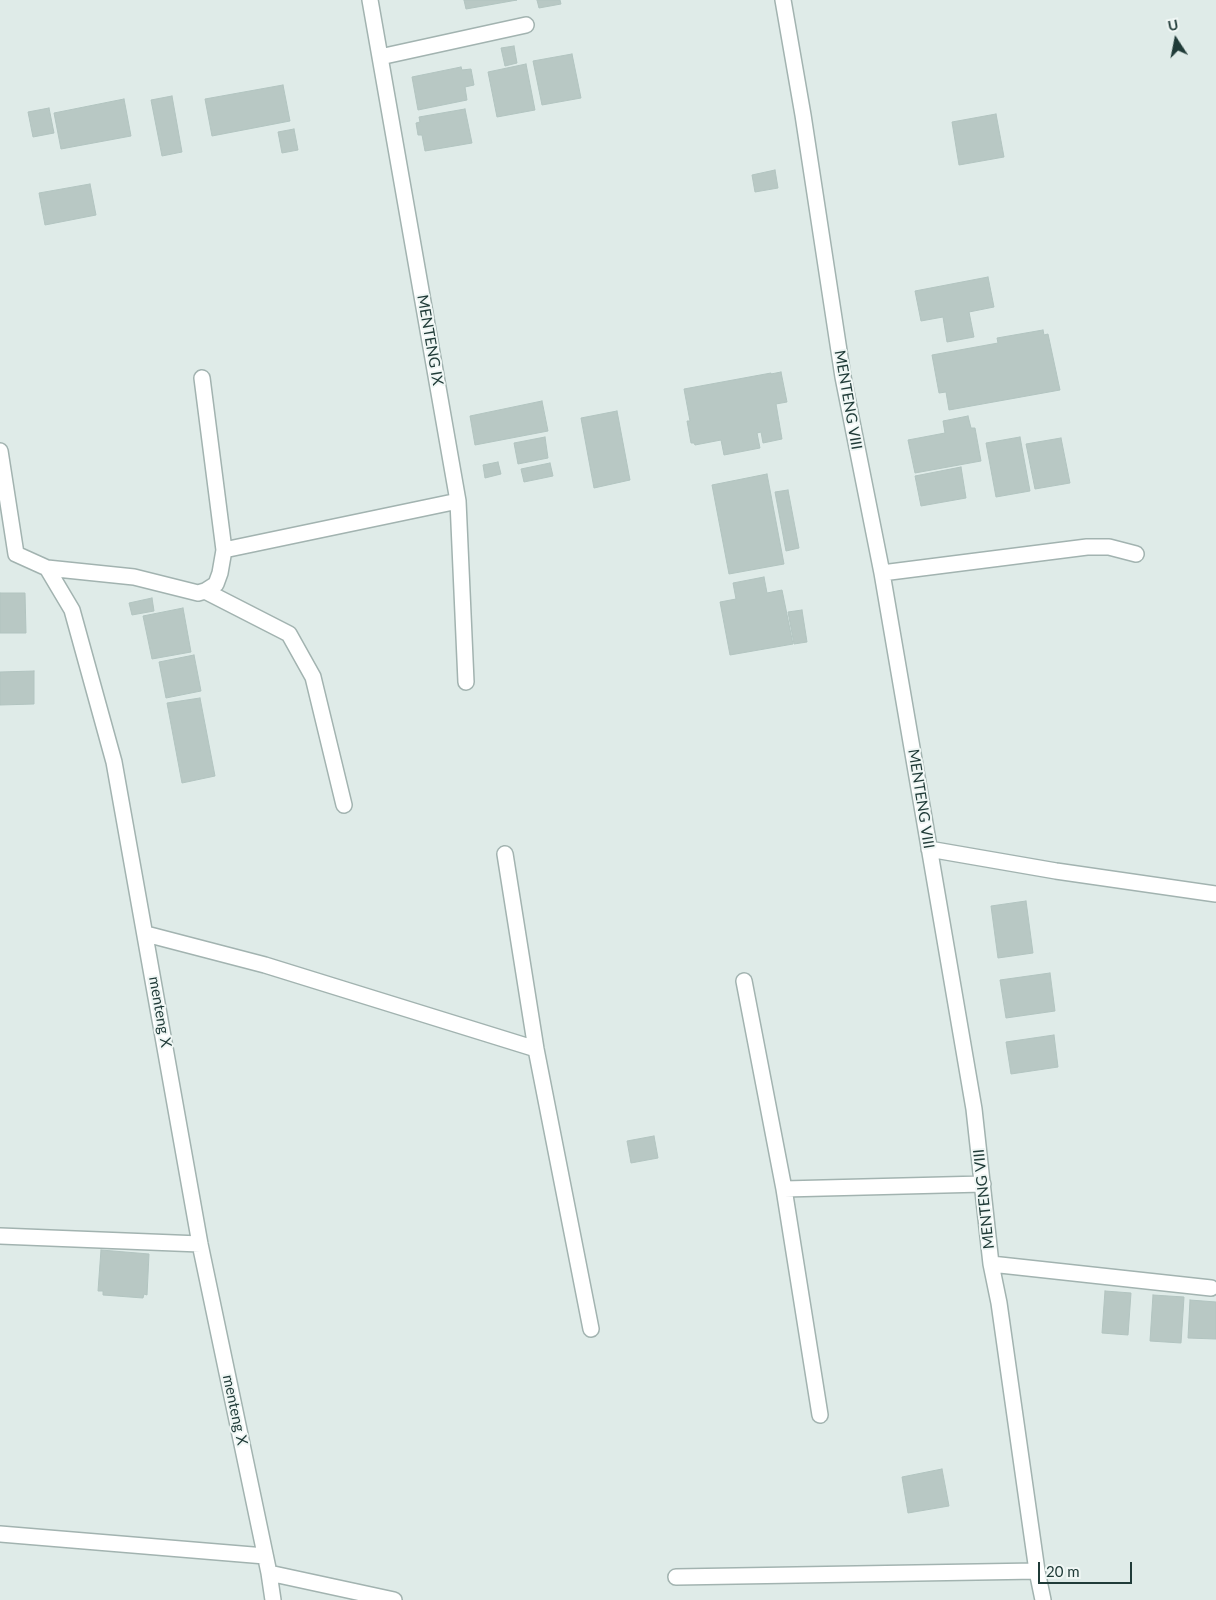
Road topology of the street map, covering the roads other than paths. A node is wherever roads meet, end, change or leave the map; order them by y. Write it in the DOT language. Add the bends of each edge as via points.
graph roads {
  1 [pos="370,0"];
  2 [pos="783,0"];
  3 [pos="526,24"];
  4 [pos="380,57"];
  5 [pos="202,378"];
  6 [pos="0,451"];
  7 [pos="458,501"];
  8 [pos="224,550"];
  9 [pos="0,553"];
  10 [pos="16,554"];
  11 [pos="1136,554"];
  12 [pos="47,568"];
  13 [pos="882,573"];
  14 [pos="205,591"];
  15 [pos="466,682"];
  16 [pos="344,805"];
  17 [pos="929,849"];
  18 [pos="506,854"];
  19 [pos="1216,894"];
  20 [pos="146,934"];
  21 [pos="744,981"];
  22 [pos="536,1049"];
  23 [pos="983,1184"];
  24 [pos="784,1189"];
  25 [pos="0,1236"];
  26 [pos="200,1244"];
  27 [pos="991,1264"];
  28 [pos="1211,1288"];
  29 [pos="590,1329"];
  30 [pos="820,1415"];
  31 [pos="0,1534"];
  32 [pos="265,1556"];
  33 [pos="1037,1571"];
  34 [pos="270,1573"];
  35 [pos="676,1577"];
  36 [pos="273,1600"];
  37 [pos="394,1600"];
  38 [pos="1044,1600"];
  1 -- 4 [label="street, MENTENG IX"];
  2 -- 13 [label="street, MENTENG VIII" via="843,377"];
  3 -- 4 [label="street"];
  4 -- 7 [label="street, MENTENG IX"];
  5 -- 8 [label="street"];
  6 -- 10 [label="street"];
  7 -- 8 [label="street"];
  7 -- 15 [label="street, MENTENG IX"];
  8 -- 14 [label="street" via="216,584"];
  9 -- 10 [label="street"];
  10 -- 12 [label="street"];
  11 -- 13 [label="street" via="1110,547 1087,547"];
  12 -- 14 [label="street" via="134,577 198,594"];
  12 -- 20 [label="street, menteng X" via="72,610 114,762"];
  13 -- 17 [label="street, MENTENG VIII"];
  14 -- 16 [label="street" via="289,634 313,677"];
  17 -- 19 [label="street"];
  17 -- 23 [label="street, MENTENG VIII" via="974,1109"];
  18 -- 22 [label="street"];
  20 -- 22 [label="street" via="265,965"];
  20 -- 26 [label="street, menteng X"];
  21 -- 24 [label="street"];
  22 -- 29 [label="street"];
  23 -- 24 [label="street"];
  23 -- 27 [label="street, MENTENG VIII"];
  24 -- 30 [label="street"];
  25 -- 26 [label="street"];
  26 -- 32 [label="street, menteng X"];
  27 -- 28 [label="street"];
  27 -- 33 [label="street, MENTENG VIII"];
  31 -- 32 [label="street"];
  32 -- 34 [label="street, menteng X"];
  33 -- 35 [label="street"];
  33 -- 38 [label="street, MENTENG VIII"];
  34 -- 36 [label="street, menteng X"];
  34 -- 37 [label="street"];
}
